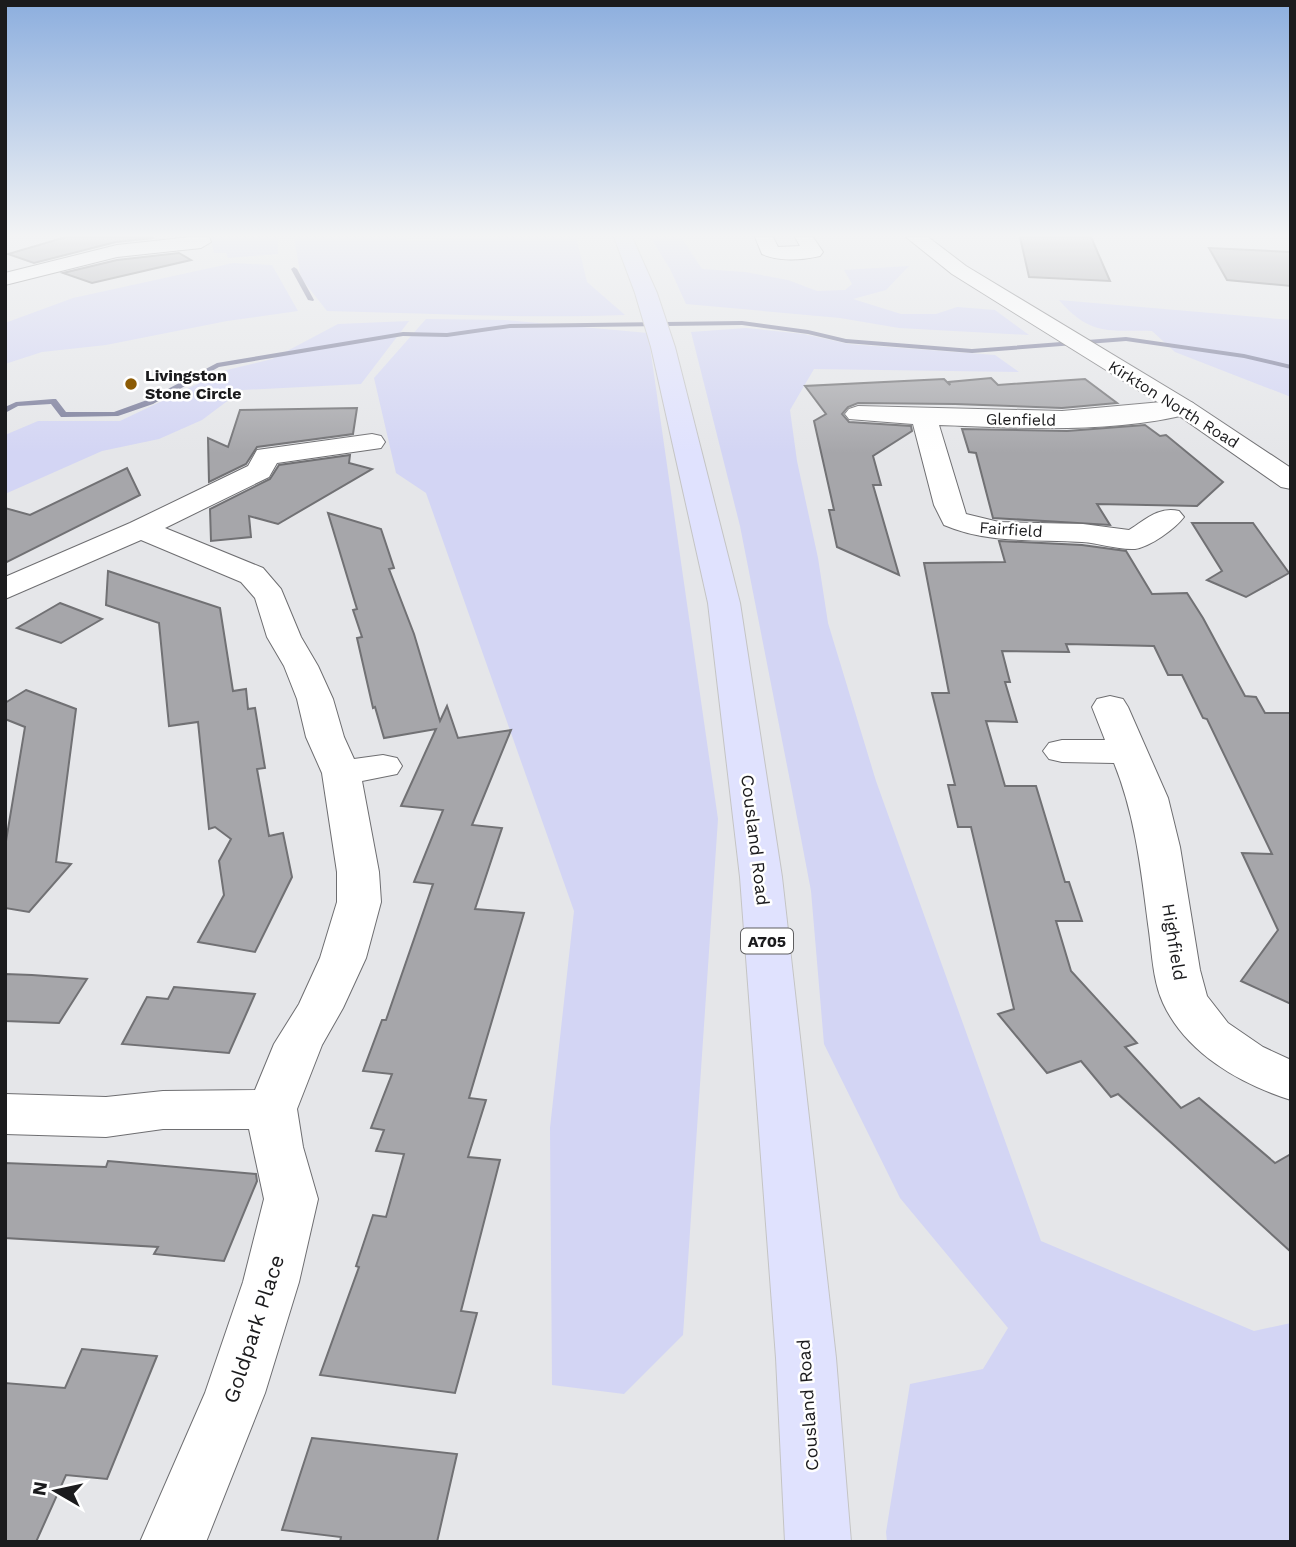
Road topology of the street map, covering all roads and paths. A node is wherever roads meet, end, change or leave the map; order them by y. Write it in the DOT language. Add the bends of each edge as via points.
graph roads {
  1 [pos="651,309"];
  2 [pos="1021,309"];
  3 [pos="1184,408"];
  4 [pos="858,414"];
  5 [pos="924,417"];
  6 [pos="372,442"];
  7 [pos="1291,481"];
  8 [pos="1169,517"];
  9 [pos="141,528"];
  10 [pos="5,589"];
  11 [pos="1110,708"];
  12 [pos="1062,751"];
  13 [pos="1130,752"];
  14 [pos="383,766"];
  15 [pos="341,773"];
  16 [pos="1291,1081"];
  17 [pos="272,1109"];
  18 [pos="5,1114"];
  19 [pos="173,1542"];
  20 [pos="818,1542"];
  1 -- 20 [label="main road, Cousland Road / A705" via="724,603 761,877 806,1358"];
  2 -- 3 [label="street, Kirkton North Road"];
  3 -- 5 [label="street, Glenfield" via="1093,419"];
  3 -- 7 [label="street, Kirkton North Road"];
  4 -- 5 [label="street, Glenfield"];
  5 -- 8 [label="street, Fairfield" via="954,519 973,527 1083,533 1142,552"];
  6 -- 9 [label="street" via="257,450 258,471"];
  9 -- 10 [label="street"];
  9 -- 15 [label="street" via="252,575 270,596 284,637 302,666 324,737"];
  11 -- 13 [label="street, Highfield"];
  12 -- 13 [label="street"];
  13 -- 16 [label="street, Highfield" via="1148,798 1185,1001 1211,1035 1246,1060"];
  14 -- 15 [label="street"];
  15 -- 17 [label="street" via="359,902 343,958 298,1044"];
  17 -- 18 [label="street" via="163,1110 106,1117"];
  17 -- 19 [label="street, Goldpark Place" via="291,1199 271,1282 235,1393"];
}
